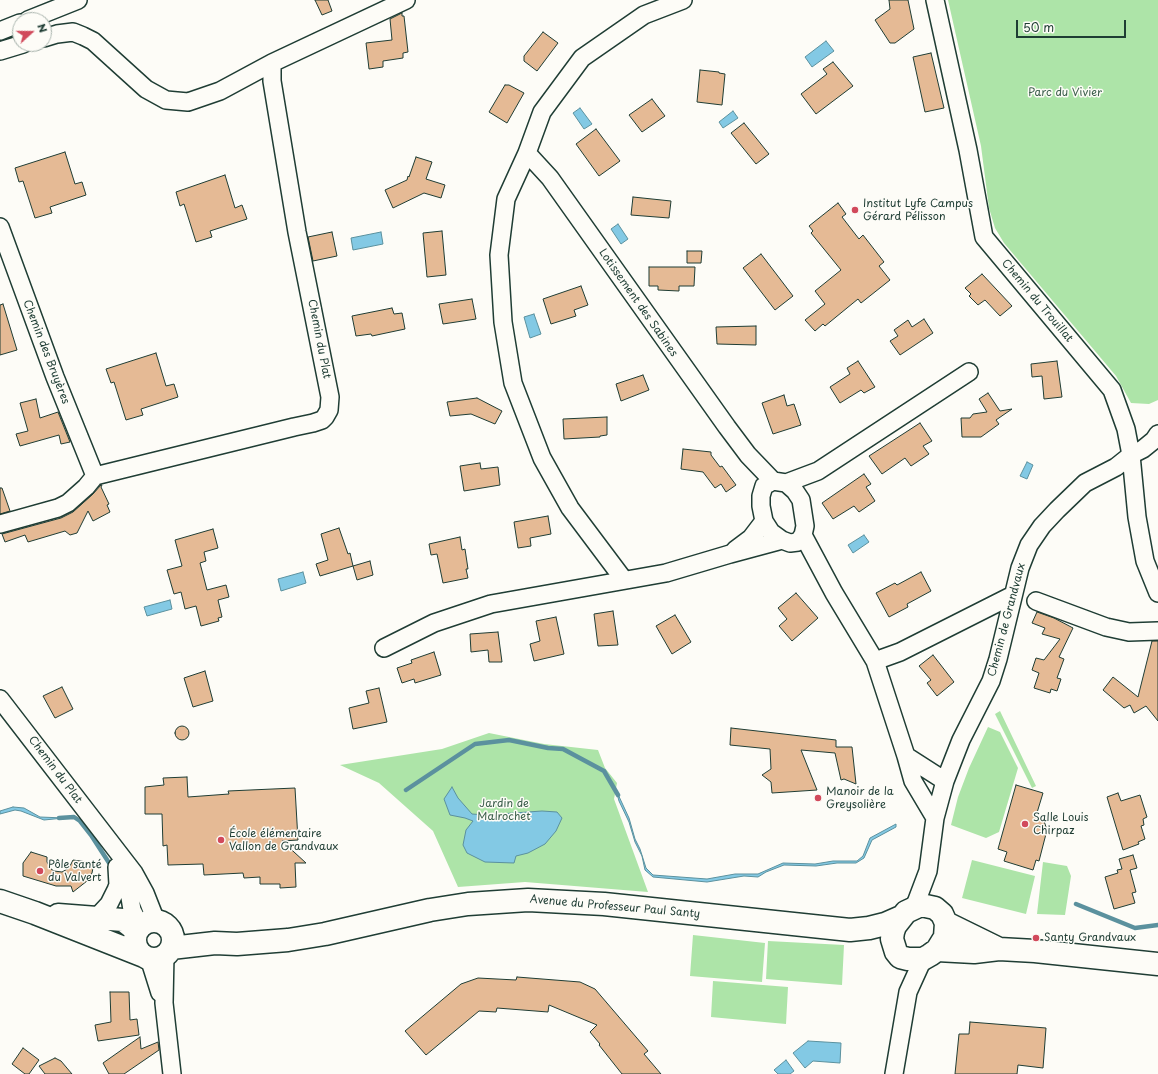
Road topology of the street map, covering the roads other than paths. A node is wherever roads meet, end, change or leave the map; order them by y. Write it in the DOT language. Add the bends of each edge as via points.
graph roads {
  1 [pos="78,0"];
  2 [pos="406,0"];
  3 [pos="683,0"];
  4 [pos="934,0"];
  5 [pos="48,12"];
  6 [pos="12,26"];
  7 [pos="0,31"];
  8 [pos="52,36"];
  9 [pos="12,47"];
  10 [pos="0,51"];
  11 [pos="272,63"];
  12 [pos="527,153"];
  13 [pos="0,227"];
  14 [pos="969,372"];
  15 [pos="1158,434"];
  16 [pos="1131,455"];
  17 [pos="818,471"];
  18 [pos="95,476"];
  19 [pos="775,483"];
  20 [pos="801,500"];
  21 [pos="764,521"];
  22 [pos="0,524"];
  23 [pos="792,539"];
  24 [pos="730,554"];
  25 [pos="624,580"];
  26 [pos="1158,593"];
  27 [pos="1013,594"];
  28 [pos="1036,601"];
  29 [pos="1158,631"];
  30 [pos="384,648"];
  31 [pos="875,661"];
  32 [pos="0,699"];
  33 [pos="906,756"];
  34 [pos="945,781"];
  35 [pos="935,818"];
  36 [pos="109,842"];
  37 [pos="928,871"];
  38 [pos="0,901"];
  39 [pos="907,912"];
  40 [pos="34,913"];
  41 [pos="941,915"];
  42 [pos="96,918"];
  43 [pos="144,926"];
  44 [pos="850,930"];
  45 [pos="999,949"];
  46 [pos="160,950"];
  47 [pos="897,951"];
  48 [pos="930,955"];
  49 [pos="1158,964"];
  50 [pos="910,987"];
  51 [pos="172,1074"];
  52 [pos="894,1074"];
  1 -- 5 [label="street"];
  2 -- 11 [label="street"];
  3 -- 12 [label="street" via="644,15 582,58 542,112"];
  4 -- 16 [label="street, Chemin du Trouillat" via="968,150 984,237 1112,390 1126,429"];
  6 -- 7 [label="street"];
  8 -- 11 [label="street" via="74,32 93,41 146,89 175,102 203,98"];
  9 -- 10 [label="street"];
  11 -- 18 [label="street, Chemin du Plat" via="272,81 297,232 330,397 329,410 322,420 313,423"];
  12 -- 19 [label="street, Lotissement des Sabines" via="550,178 748,455"];
  12 -- 25 [label="street" via="506,199 499,255 503,322 513,383 542,458 566,502"];
  13 -- 18 [label="street, Chemin des Bruyères" via="55,377"];
  14 -- 17 [label="street"];
  15 -- 16 [label="street, Chemin de Grandvaux" via="1143,449"];
  16 -- 26 [label="street, Chemin du Trouillat" via="1137,517 1145,560"];
  16 -- 27 [label="street, Chemin de Grandvaux" via="1116,467 1085,483 1042,526 1029,545"];
  17 -- 19 [label="street"];
  17 -- 20 [label="street"];
  18 -- 22 [label="street" via="68,503"];
  19 -- 20 [label="street, Lotissement des Sabines" via="795,491"];
  19 -- 21 [label="street" via="761,496"];
  20 -- 23 [label="street" via="804,526"];
  21 -- 23 [label="street" via="771,532"];
  21 -- 24 [label="street" via="751,538"];
  23 -- 24 [label="street"];
  23 -- 31 [label="street" via="829,583"];
  24 -- 25 [label="street" via="666,573"];
  25 -- 30 [label="street" via="491,604 434,623"];
  27 -- 31 [label="street" via="900,652"];
  27 -- 34 [label="street, Chemin de Grandvaux" via="991,681"];
  28 -- 29 [label="street" via="1106,627 1129,632"];
  31 -- 33 [label="street"];
  32 -- 36 [label="street, Chemin du Plat"];
  33 -- 34 [label="street"];
  33 -- 35 [label="street" via="913,780"];
  34 -- 35 [label="street, Chemin de Grandvaux"];
  35 -- 37 [label="street, Chemin de Grandvaux"];
  36 -- 42 [label="street, Chemin du Plat" via="116,860 118,885 109,904"];
  36 -- 43 [label="street, Chemin du Plat" via="130,866 140,883"];
  37 -- 39 [label="street, Chemin de Grandvaux"];
  37 -- 41 [label="street, Chemin de Grandvaux"];
  38 -- 40 [label="main road, Avenue du Professeur Paul Santy"];
  39 -- 41 [label="main road" via="921,905"];
  39 -- 44 [label="main road, Avenue du Professeur Paul Santy" via="875,927"];
  39 -- 47 [label="main road" via="893,932"];
  40 -- 42 [label="main road, Avenue du Professeur Paul Santy"];
  40 -- 46 [label="main road, Avenue du Professeur Paul Santy"];
  41 -- 45 [label="main road"];
  41 -- 48 [label="main road" via="945,937"];
  42 -- 43 [label="main road, Avenue du Professeur Paul Santy" via="123,920"];
  43 -- 46 [label="main road" via="135,936 137,948"];
  43 -- 46 [label="main road, Avenue du Professeur Paul Santy" via="162,923 167,926"];
  44 -- 46 [label="main road, Avenue du Professeur Paul Santy" via="604,904 528,900 468,904 288,940 216,943"];
  44 -- 47 [label="main road, Avenue du Professeur Paul Santy"];
  45 -- 48 [label="main road"];
  45 -- 49 [label="main road"];
  46 -- 51 [label="street"];
  47 -- 48 [label="main road" via="908,959"];
  47 -- 50 [label="street" via="905,967"];
  48 -- 50 [label="street"];
  50 -- 52 [label="street"];
}
